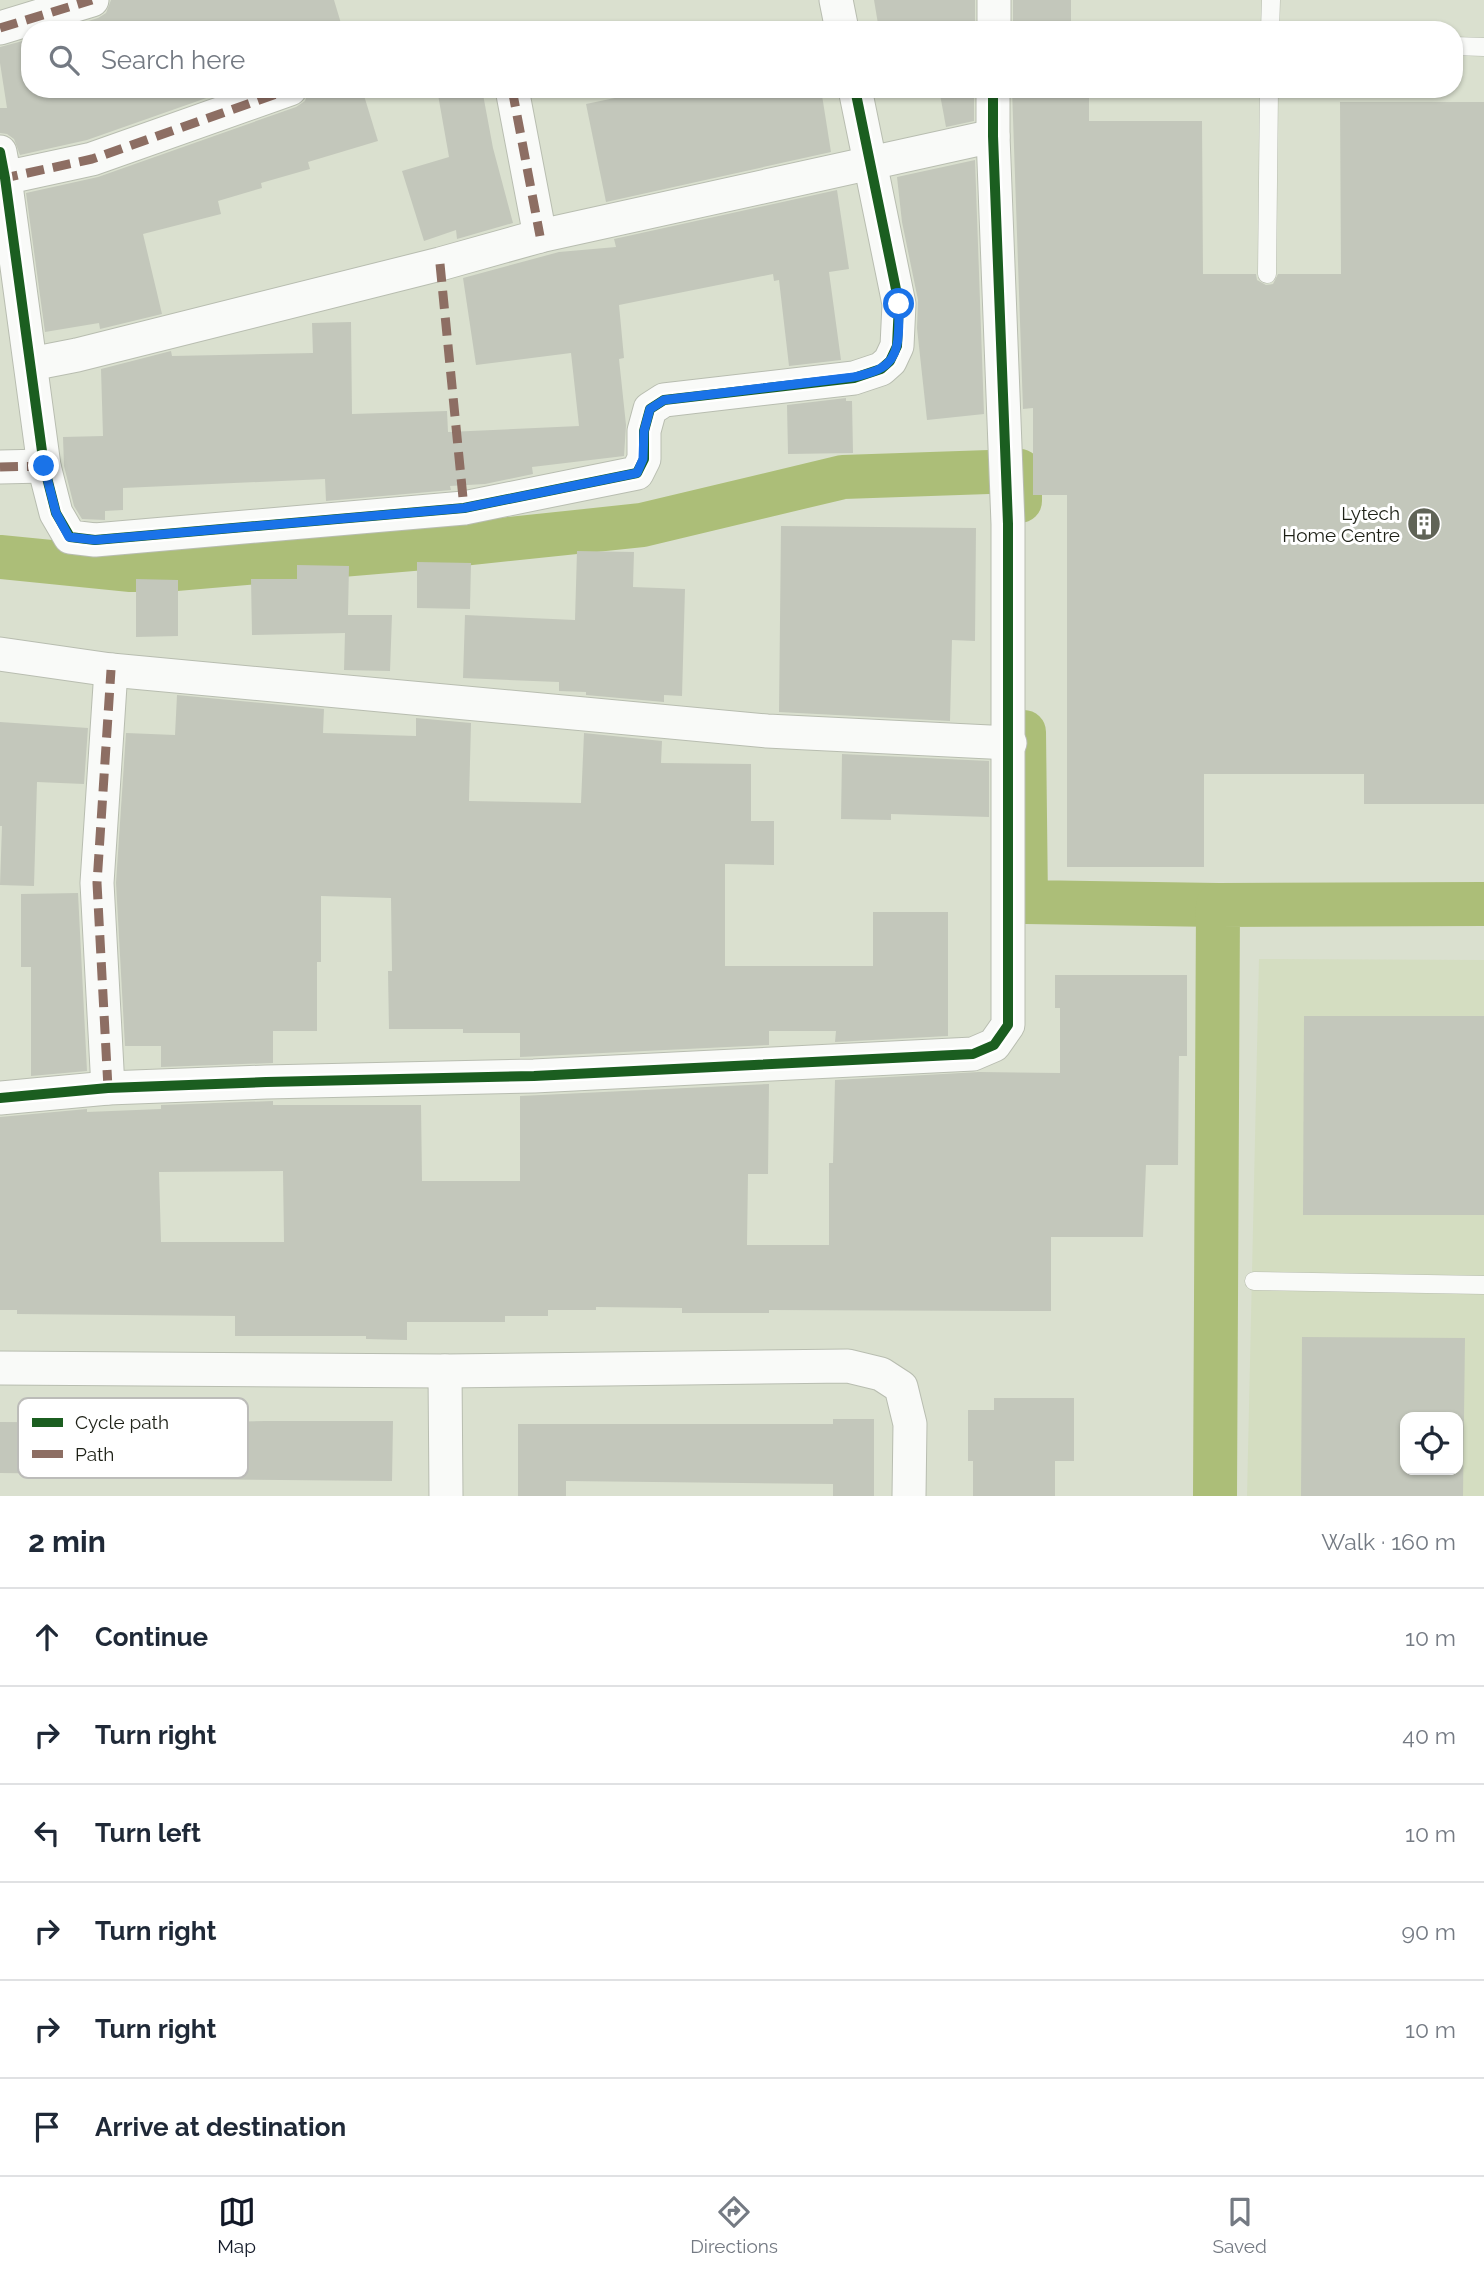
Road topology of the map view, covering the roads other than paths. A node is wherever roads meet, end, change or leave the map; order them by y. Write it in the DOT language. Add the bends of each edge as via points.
graph roads {
  1 [pos="92,0"];
  2 [pos="836,0"];
  3 [pos="994,0"];
  4 [pos="1271,0"];
  5 [pos="23,21"];
  6 [pos="840,21"];
  7 [pos="994,21"];
  8 [pos="1270,21"];
  9 [pos="21,22"];
  10 [pos="0,28"];
  11 [pos="1463,46"];
  12 [pos="1484,47"];
  13 [pos="265,98"];
  14 [pos="514,98"];
  15 [pos="857,98"];
  16 [pos="993,98"];
  17 [pos="1269,98"];
  18 [pos="993,136"];
  19 [pos="870,161"];
  20 [pos="2,169"];
  21 [pos="540,236"];
  22 [pos="1267,274"];
  23 [pos="30,364"];
  24 [pos="44,466"];
  25 [pos="0,467"];
  26 [pos="0,654"];
  27 [pos="111,670"];
  28 [pos="1010,743"];
  29 [pos="108,1088"];
  30 [pos="0,1098"];
  31 [pos="1254,1281"];
  32 [pos="1484,1285"];
  33 [pos="0,1368"];
  34 [pos="444,1371"];
  35 [pos="446,1496"];
  36 [pos="909,1496"];
  1 -- 5 [label="street"];
  2 -- 6 [label="street"];
  3 -- 7 [label="street"];
  4 -- 8 [label="lane"];
  9 -- 10 [label="street"];
  11 -- 12 [label="lane"];
  13 -- 20 [label="street" via="92,159"];
  14 -- 21 [label="street"];
  15 -- 19 [label="street"];
  16 -- 18 [label="street"];
  17 -- 22 [label="lane"];
  18 -- 19 [label="street"];
  18 -- 28 [label="street" via="1008,524"];
  19 -- 21 [label="street"];
  19 -- 24 [label="street" via="899,304 898,346 890,361 881,369 854,377 664,400 650,409 637,473 464,508 95,540 69,537 56,513"];
  20 -- 23 [label="street"];
  21 -- 23 [label="street"];
  23 -- 24 [label="street"];
  24 -- 25 [label="street"];
  26 -- 27 [label="street"];
  27 -- 28 [label="street" via="767,731"];
  27 -- 29 [label="street" via="97,883"];
  28 -- 29 [label="street" via="1008,1025 994,1045 973,1054 534,1076"];
  29 -- 30 [label="street"];
  31 -- 32 [label="lane"];
  33 -- 34 [label="street"];
  34 -- 35 [label="street"];
  34 -- 36 [label="street" via="848,1366 881,1374 901,1387 910,1424"];
}
